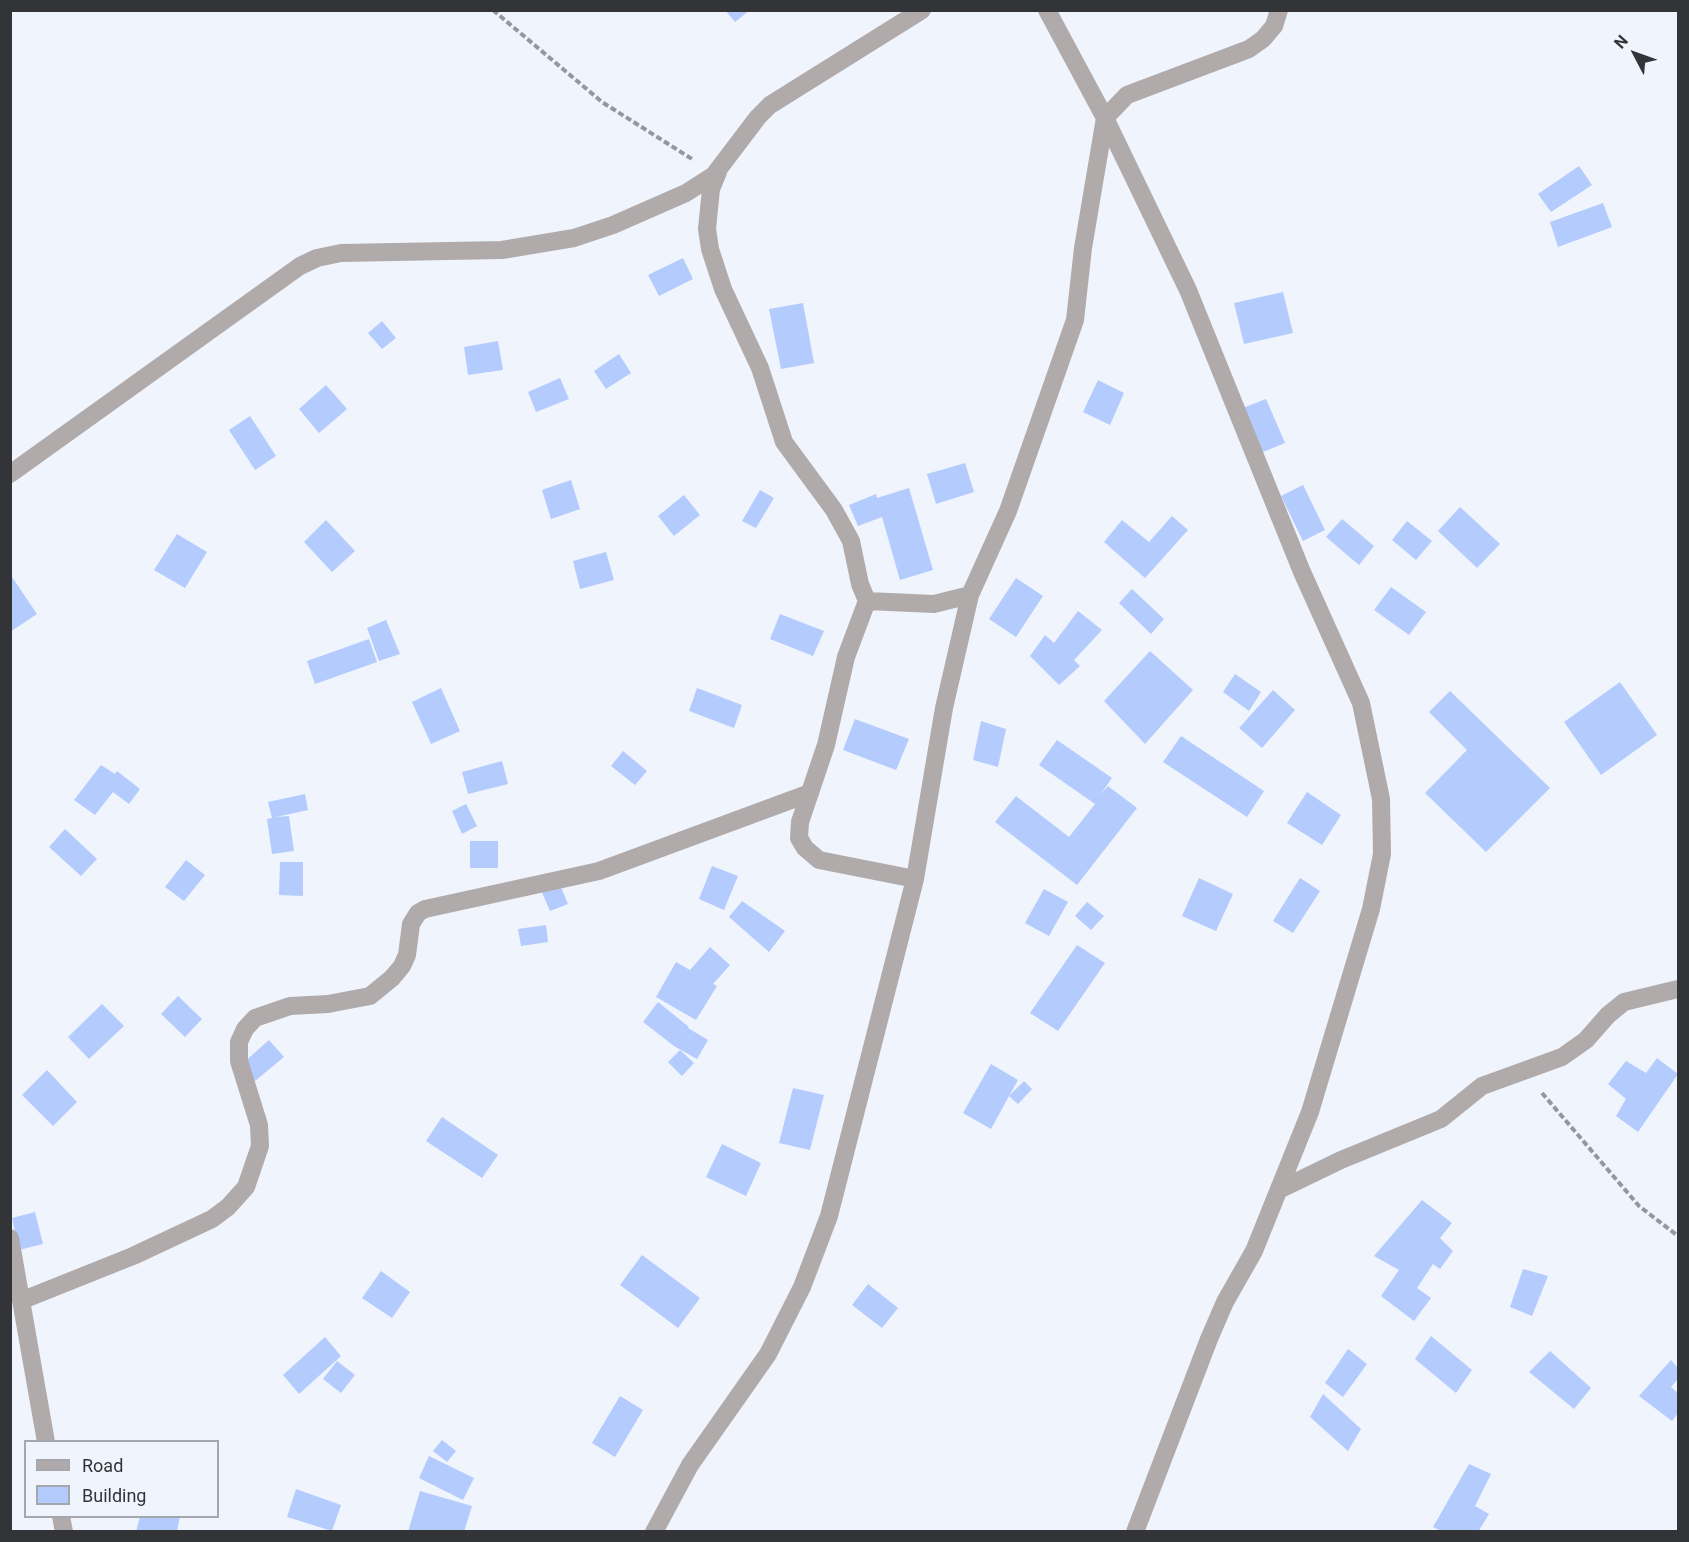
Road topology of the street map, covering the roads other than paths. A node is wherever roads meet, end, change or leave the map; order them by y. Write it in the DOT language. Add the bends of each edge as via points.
graph roads {
  1 [pos="922,10"];
  2 [pos="1047,10"];
  3 [pos="1279,10"];
  4 [pos="1105,118"];
  5 [pos="716,172"];
  6 [pos="10,474"];
  7 [pos="969,595"];
  8 [pos="867,601"];
  9 [pos="810,793"];
  10 [pos="915,879"];
  11 [pos="1678,989"];
  12 [pos="1281,1189"];
  13 [pos="10,1238"];
  14 [pos="23,1300"];
  15 [pos="46,1440"];
  16 [pos="654,1532"];
  17 [pos="1135,1532"];
  1 -- 5 [label="street" via="770,105"];
  2 -- 4 [label="street"];
  3 -- 4 [label="street" via="1274,26 1249,49 1127,95"];
  4 -- 7 [label="street" via="1075,320 1008,511"];
  4 -- 12 [label="street" via="1188,290 1302,572 1361,703 1381,799 1382,855 1371,909 1310,1112"];
  5 -- 6 [label="street" via="686,193 574,238 502,250 341,253 317,258 290,273"];
  5 -- 8 [label="street" via="707,229 723,289 760,368 784,442 834,510 851,541"];
  7 -- 8 [label="street" via="934,604"];
  7 -- 10 [label="street" via="944,708"];
  8 -- 9 [label="street" via="846,657 826,745"];
  9 -- 10 [label="street" via="799,838 811,854 837,865"];
  9 -- 14 [label="street" via="599,871 425,909 411,924 402,966 370,996 290,1006 255,1018 239,1042 239,1061 259,1125 260,1146 246,1187 212,1219"];
  10 -- 16 [label="street" via="835,1194 802,1287 768,1354 690,1466"];
  11 -- 12 [label="street" via="1624,1002 1573,1051 1482,1086 1441,1119"];
  12 -- 17 [label="street" via="1254,1251 1225,1302"];
  13 -- 14 [label="street"];
  14 -- 15 [label="street"];
}
